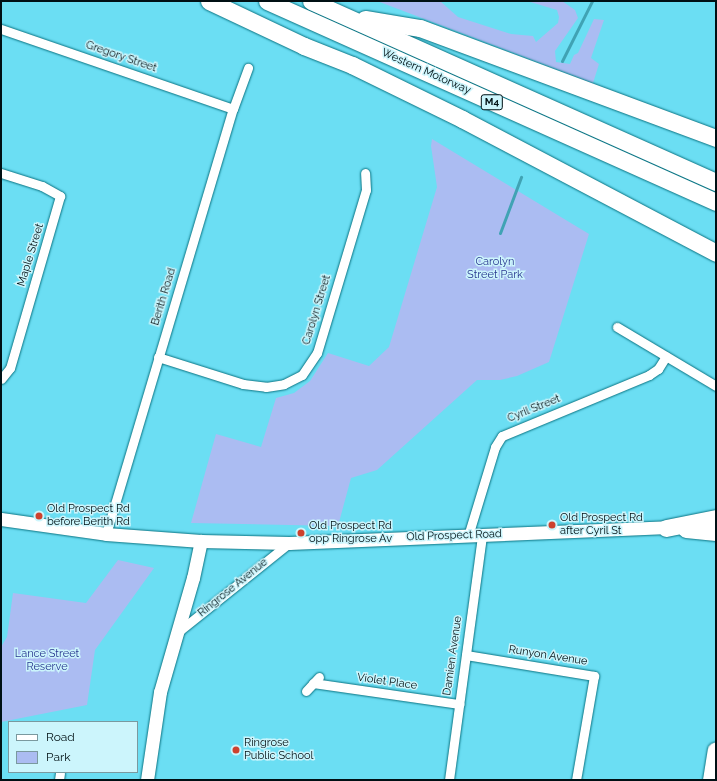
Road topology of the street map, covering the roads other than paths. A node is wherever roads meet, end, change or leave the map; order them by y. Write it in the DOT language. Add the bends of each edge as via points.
graph roads {
  1 [pos="209,1"];
  2 [pos="267,1"];
  3 [pos="310,1"];
  4 [pos="341,15"];
  5 [pos="1,29"];
  6 [pos="304,46"];
  7 [pos="248,68"];
  8 [pos="233,109"];
  9 [pos="716,138"];
  10 [pos="365,173"];
  11 [pos="1,174"];
  12 [pos="716,182"];
  13 [pos="716,202"];
  14 [pos="716,253"];
  15 [pos="716,263"];
  16 [pos="617,327"];
  17 [pos="666,356"];
  18 [pos="158,357"];
  19 [pos="1,379"];
  20 [pos="716,386"];
  21 [pos="716,518"];
  22 [pos="1,519"];
  23 [pos="716,526"];
  24 [pos="666,528"];
  25 [pos="716,532"];
  26 [pos="106,534"];
  27 [pos="482,535"];
  28 [pos="468,536"];
  29 [pos="201,541"];
  30 [pos="289,543"];
  31 [pos="178,632"];
  32 [pos="466,655"];
  33 [pos="306,691"];
  34 [pos="459,704"];
  35 [pos="716,750"];
  36 [pos="147,780"];
  37 [pos="449,780"];
  38 [pos="576,780"];
  39 [pos="711,780"];
  1 -- 6 [label="highway"];
  2 -- 13 [label="highway, Western Motorway / M4"];
  3 -- 4 [label="highway, Western Motorway / M4"];
  4 -- 9 [label="highway" via="420,28"];
  4 -- 12 [label="highway, Western Motorway / M4"];
  5 -- 8 [label="street, Gregory Street"];
  6 -- 14 [label="highway" via="352,65 462,119"];
  6 -- 15 [label="highway" via="391,96 522,159"];
  7 -- 8 [label="street, Berith Road"];
  8 -- 18 [label="street, Berith Road"];
  10 -- 18 [label="street, Carolyn Street" via="366,190 317,353 302,375 284,384 266,387 243,384"];
  11 -- 19 [label="street, Maple Street" via="42,186 60,196 10,368"];
  16 -- 17 [label="street"];
  17 -- 20 [label="street"];
  17 -- 28 [label="street, Cyril Street" via="658,369 649,375 502,436 495,447"];
  18 -- 26 [label="street, Berith Road"];
  21 -- 24 [label="highway"];
  22 -- 26 [label="main road, Old Prospect Road"];
  23 -- 24 [label="main road, Old Prospect Road"];
  24 -- 25 [label="highway"];
  24 -- 27 [label="main road, Old Prospect Road"];
  26 -- 29 [label="main road, Old Prospect Road"];
  27 -- 28 [label="main road, Old Prospect Road"];
  27 -- 32 [label="street, Damien Avenue"];
  28 -- 30 [label="main road, Old Prospect Road"];
  29 -- 30 [label="main road, Old Prospect Road"];
  29 -- 31 [label="main road, Ringrose Avenue"];
  30 -- 31 [label="street, Ringrose Avenue"];
  31 -- 36 [label="main road, Ringrose Avenue" via="160,692"];
  32 -- 34 [label="street, Damien Avenue"];
  32 -- 38 [label="street, Runyon Avenue" via="594,676"];
  33 -- 34 [label="street, Violet Place" via="316,680"];
  34 -- 37 [label="street, Damien Avenue"];
  35 -- 39 [label="highway"];
}
